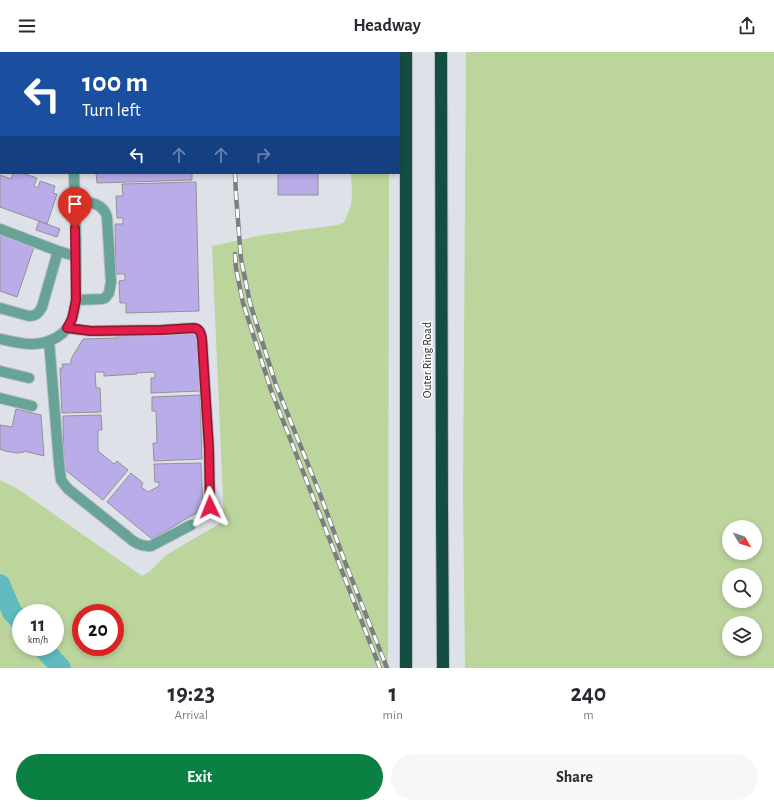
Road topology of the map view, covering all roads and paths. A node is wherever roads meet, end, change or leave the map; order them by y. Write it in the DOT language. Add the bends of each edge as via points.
graph roads {
  1 [pos="406,52"];
  2 [pos="441,52"];
  3 [pos="74,174"];
  4 [pos="75,201"];
  5 [pos="0,229"];
  6 [pos="58,251"];
  7 [pos="76,256"];
  8 [pos="76,300"];
  9 [pos="0,308"];
  10 [pos="67,328"];
  11 [pos="0,339"];
  12 [pos="48,341"];
  13 [pos="0,371"];
  14 [pos="29,378"];
  15 [pos="0,398"];
  16 [pos="32,406"];
  17 [pos="210,507"];
  18 [pos="191,526"];
  19 [pos="406,668"];
  20 [pos="443,668"];
  1 -- 19 [label="highway, Outer Ring Road"];
  2 -- 20 [label="highway, Outer Ring Road"];
  3 -- 4 [label="street"];
  4 -- 7 [label="street"];
  4 -- 8 [label="street" via="94,204 105,212 111,282 105,298"];
  5 -- 6 [label="street"];
  6 -- 7 [label="street"];
  6 -- 9 [label="street" via="42,307 37,315 29,316"];
  7 -- 8 [label="street"];
  8 -- 10 [label="street" via="72,319"];
  10 -- 12 [label="street" via="62,334"];
  10 -- 17 [label="street" via="91,331 194,328 200,332 206,385"];
  11 -- 12 [label="street" via="32,344"];
  12 -- 18 [label="street" via="59,463 64,484 74,495 140,545 151,546"];
  13 -- 14 [label="street"];
  15 -- 16 [label="street"];
}
